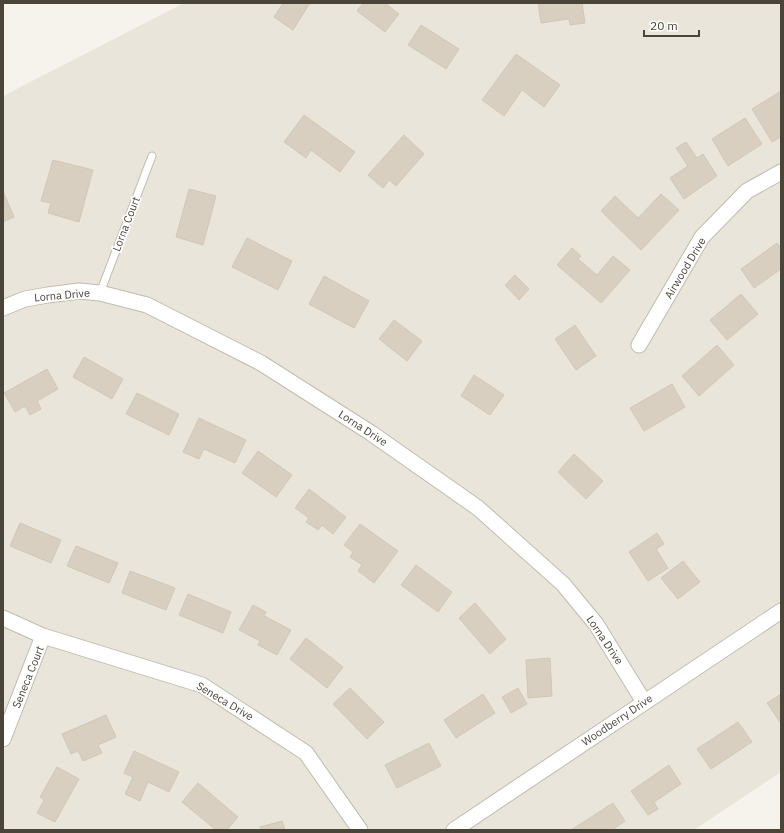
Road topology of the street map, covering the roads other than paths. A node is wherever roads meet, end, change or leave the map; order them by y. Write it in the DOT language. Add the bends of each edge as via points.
graph roads {
  1 [pos="152,156"];
  2 [pos="781,172"];
  3 [pos="100,293"];
  4 [pos="3,308"];
  5 [pos="639,345"];
  6 [pos="781,611"];
  7 [pos="3,618"];
  8 [pos="44,636"];
  9 [pos="644,702"];
  10 [pos="3,739"];
  11 [pos="360,830"];
  12 [pos="454,830"];
  1 -- 3 [label="lane, Lorna Court"];
  2 -- 5 [label="street, Airwood Drive" via="747,191 702,237"];
  3 -- 4 [label="street, Lorna Drive" via="48,295"];
  3 -- 9 [label="street, Lorna Drive" via="147,305 261,363 371,433 478,508 562,584 596,624"];
  6 -- 9 [label="street, Woodberry Drive"];
  7 -- 8 [label="street, Seneca Drive"];
  8 -- 10 [label="street, Seneca Court"];
  8 -- 11 [label="street, Seneca Drive" via="202,684 306,753"];
  9 -- 12 [label="street, Woodberry Drive"];
}
